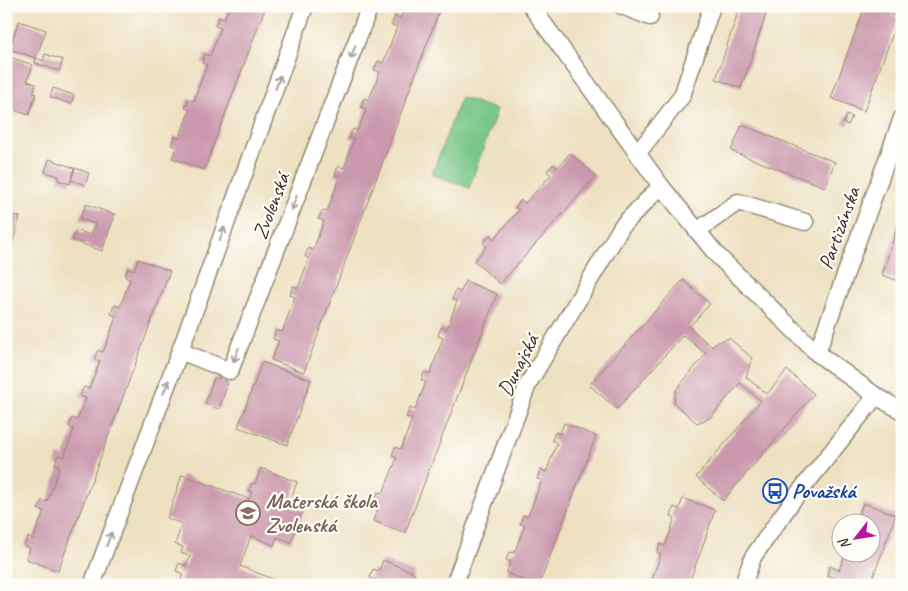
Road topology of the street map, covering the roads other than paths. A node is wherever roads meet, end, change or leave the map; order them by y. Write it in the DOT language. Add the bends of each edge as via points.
graph roads {
  1 [pos="305,6"];
  2 [pos="370,6"];
  3 [pos="531,6"];
  4 [pos="622,6"];
  5 [pos="712,6"];
  6 [pos="650,17"];
  7 [pos="902,118"];
  8 [pos="637,154"];
  9 [pos="661,186"];
  10 [pos="805,222"];
  11 [pos="697,231"];
  12 [pos="180,351"];
  13 [pos="817,353"];
  14 [pos="876,396"];
  15 [pos="902,411"];
  16 [pos="92,585"];
  17 [pos="454,585"];
  18 [pos="743,585"];
  12 -- 1 [label="street, Zvolenská, one-way"];
  2 -- 12 [label="street, Zvolenská, one-way" via="230,371"];
  3 -- 8 [label="street"];
  4 -- 6 [label="street"];
  5 -- 8 [label="street" via="682,96"];
  7 -- 13 [label="street, Partizánska"];
  8 -- 9 [label="street"];
  9 -- 11 [label="street"];
  9 -- 17 [label="street, Dunajská" via="622,226 528,384"];
  10 -- 11 [label="street, Partizánska" via="738,202"];
  11 -- 13 [label="street" via="717,255"];
  16 -- 12 [label="street, Zvolenská, one-way"];
  13 -- 14 [label="street"];
  14 -- 15 [label="street"];
  14 -- 18 [label="street" via="793,500 753,558"];
}
